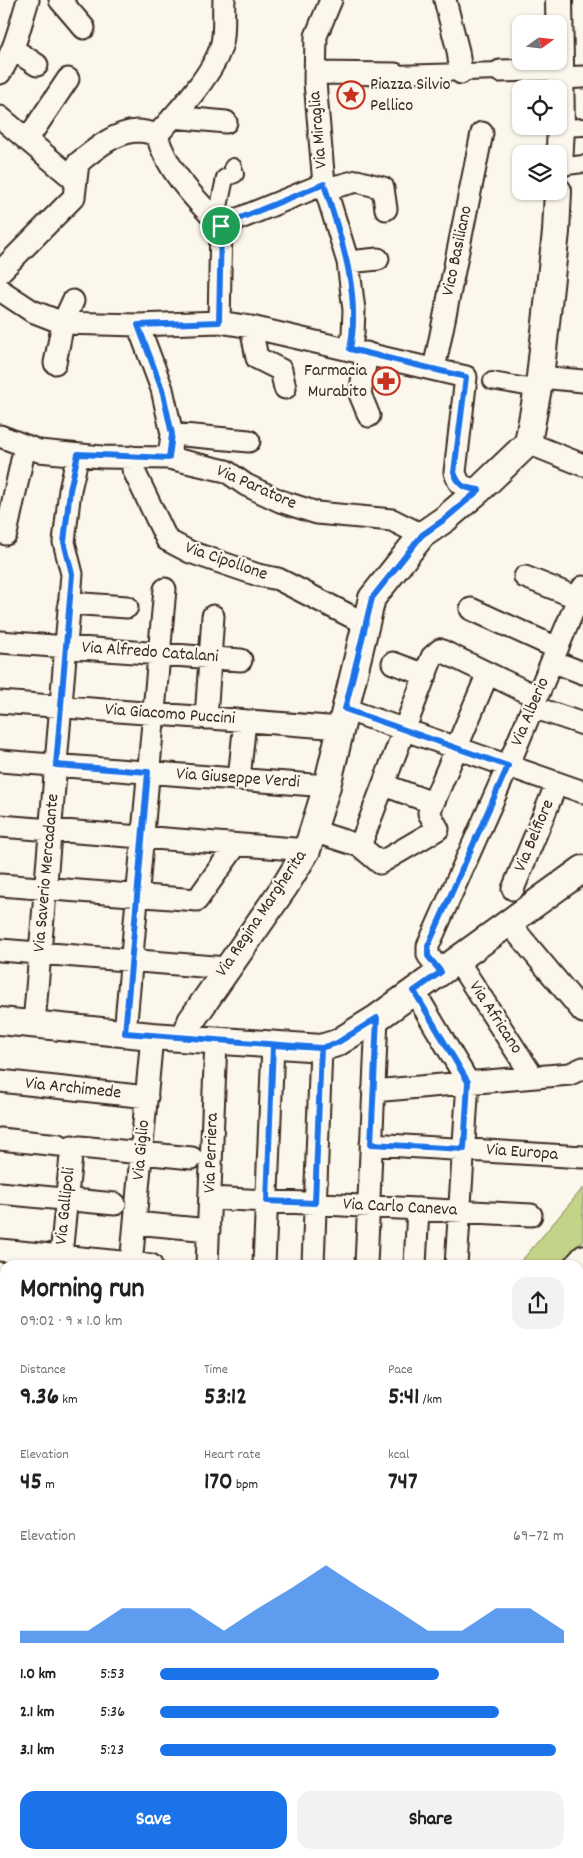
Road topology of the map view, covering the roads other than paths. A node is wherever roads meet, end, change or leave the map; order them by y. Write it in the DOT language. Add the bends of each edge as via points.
graph roads {
  1 [pos="28,0"];
  2 [pos="60,0"];
  3 [pos="224,0"];
  4 [pos="332,0"];
  5 [pos="445,0"];
  6 [pos="559,0"];
  7 [pos="84,28"];
  8 [pos="13,49"];
  9 [pos="37,65"];
  10 [pos="500,71"];
  11 [pos="0,73"];
  12 [pos="315,73"];
  13 [pos="461,73"];
  14 [pos="395,74"];
  15 [pos="567,74"];
  16 [pos="68,79"];
  17 [pos="173,116"];
  18 [pos="0,117"];
  19 [pos="226,122"];
  20 [pos="572,128"];
  21 [pos="482,133"];
  22 [pos="157,135"];
  23 [pos="27,140"];
  24 [pos="566,145"];
  25 [pos="583,164"];
  26 [pos="567,165"];
  27 [pos="233,167"];
  28 [pos="76,181"];
  29 [pos="325,187"];
  30 [pos="558,200"];
  31 [pos="386,209"];
  32 [pos="216,220"];
  33 [pos="378,260"];
  34 [pos="348,262"];
  35 [pos="0,272"];
  36 [pos="0,290"];
  37 [pos="73,301"];
  38 [pos="219,322"];
  39 [pos="63,323"];
  40 [pos="138,325"];
  41 [pos="251,327"];
  42 [pos="359,351"];
  43 [pos="55,363"];
  44 [pos="434,369"];
  45 [pos="492,380"];
  46 [pos="583,381"];
  47 [pos="539,384"];
  48 [pos="285,388"];
  49 [pos="369,416"];
  50 [pos="172,434"];
  51 [pos="0,436"];
  52 [pos="249,441"];
  53 [pos="25,446"];
  54 [pos="539,447"];
  55 [pos="78,454"];
  56 [pos="132,457"];
  57 [pos="169,458"];
  58 [pos="583,465"];
  59 [pos="479,490"];
  60 [pos="6,534"];
  61 [pos="422,535"];
  62 [pos="525,577"];
  63 [pos="165,589"];
  64 [pos="580,593"];
  65 [pos="70,603"];
  66 [pos="127,607"];
  67 [pos="471,609"];
  68 [pos="212,616"];
  69 [pos="576,621"];
  70 [pos="366,624"];
  71 [pos="0,642"];
  72 [pos="66,647"];
  73 [pos="159,654"];
  74 [pos="555,654"];
  75 [pos="210,657"];
  76 [pos="241,660"];
  77 [pos="392,663"];
  78 [pos="583,673"];
  79 [pos="488,674"];
  80 [pos="426,675"];
  81 [pos="0,702"];
  82 [pos="535,702"];
  83 [pos="61,706"];
  84 [pos="154,714"];
  85 [pos="206,718"];
  86 [pos="343,718"];
  87 [pos="245,721"];
  88 [pos="583,724"];
  89 [pos="406,730"];
  90 [pos="456,748"];
  91 [pos="0,761"];
  92 [pos="56,765"];
  93 [pos="508,766"];
  94 [pos="148,772"];
  95 [pos="239,779"];
  96 [pos="557,782"];
  97 [pos="384,785"];
  98 [pos="327,786"];
  99 [pos="583,792"];
  100 [pos="433,803"];
  101 [pos="0,826"];
  102 [pos="50,830"];
  103 [pos="143,837"];
  104 [pos="310,840"];
  105 [pos="236,845"];
  106 [pos="360,846"];
  107 [pos="583,869"];
  108 [pos="0,885"];
  109 [pos="45,888"];
  110 [pos="513,889"];
  111 [pos="137,895"];
  112 [pos="508,922"];
  113 [pos="0,950"];
  114 [pos="40,953"];
  115 [pos="132,960"];
  116 [pos="449,966"];
  117 [pos="227,968"];
  118 [pos="414,991"];
  119 [pos="579,997"];
  120 [pos="377,1018"];
  121 [pos="0,1021"];
  122 [pos="34,1024"];
  123 [pos="125,1033"];
  124 [pos="152,1036"];
  125 [pos="185,1038"];
  126 [pos="216,1040"];
  127 [pos="273,1045"];
  128 [pos="321,1048"];
  129 [pos="583,1068"];
  130 [pos="532,1077"];
  131 [pos="0,1081"];
  132 [pos="468,1082"];
  133 [pos="373,1090"];
  134 [pos="147,1097"];
  135 [pos="0,1139"];
  136 [pos="371,1144"];
  137 [pos="70,1146"];
  138 [pos="464,1149"];
  139 [pos="142,1153"];
  140 [pos="583,1157"];
  141 [pos="192,1158"];
  142 [pos="0,1193"];
  143 [pos="210,1198"];
  144 [pos="66,1200"];
  145 [pos="267,1201"];
  146 [pos="315,1203"];
  147 [pos="115,1204"];
  148 [pos="369,1206"];
  149 [pos="418,1209"];
  150 [pos="459,1211"];
  151 [pos="531,1215"];
  152 [pos="135,1223"];
  153 [pos="209,1230"];
  154 [pos="0,1250"];
  155 [pos="55,1260"];
  156 [pos="60,1260"];
  157 [pos="138,1260"];
  158 [pos="208,1260"];
  159 [pos="264,1260"];
  160 [pos="313,1260"];
  161 [pos="366,1260"];
  162 [pos="415,1260"];
  163 [pos="456,1260"];
  1 -- 8 [label="street"];
  2 -- 7 [label="street"];
  3 -- 17 [label="street" via="222,43 213,64"];
  4 -- 12 [label="street, Via Miraglia" via="316,36"];
  5 -- 13 [label="street"];
  6 -- 15 [label="street"];
  8 -- 9 [label="street"];
  8 -- 11 [label="street"];
  10 -- 13 [label="street"];
  10 -- 15 [label="street"];
  12 -- 14 [label="street"];
  12 -- 29 [label="street, Via Miraglia"];
  13 -- 14 [label="street"];
  15 -- 20 [label="street"];
  16 -- 23 [label="street"];
  17 -- 19 [label="street"];
  17 -- 22 [label="street"];
  18 -- 23 [label="street"];
  20 -- 24 [label="street"];
  21 -- 44 [label="street, Vico Basiliano"];
  22 -- 28 [label="street" via="139,131 122,134 78,163"];
  22 -- 32 [label="street" via="171,166"];
  23 -- 28 [label="street"];
  25 -- 26 [label="street"];
  27 -- 32 [label="street" via="235,174 225,178"];
  28 -- 35 [label="street" via="74,198"];
  29 -- 31 [label="street" via="357,181 383,188"];
  29 -- 32 [label="street"];
  29 -- 34 [label="street, Via Miraglia"];
  30 -- 47 [label="street"];
  32 -- 38 [label="street"];
  33 -- 34 [label="street"];
  34 -- 42 [label="street, Via Miraglia" via="354,310 353,334"];
  36 -- 39 [label="street" via="32,311"];
  37 -- 39 [label="street"];
  38 -- 40 [label="street"];
  38 -- 41 [label="street"];
  39 -- 40 [label="street"];
  39 -- 43 [label="street"];
  40 -- 50 [label="street" via="162,389"];
  41 -- 42 [label="street"];
  41 -- 48 [label="street" via="257,358 281,370"];
  42 -- 44 [label="street"];
  42 -- 49 [label="street, Via Miraglia" via="360,394"];
  44 -- 59 [label="street" via="466,377 454,472 457,481 465,488"];
  45 -- 47 [label="street"];
  46 -- 47 [label="street"];
  47 -- 54 [label="street"];
  50 -- 52 [label="street"];
  50 -- 57 [label="street"];
  51 -- 53 [label="street, Via Paratore"];
  53 -- 55 [label="street, Via Paratore" via="39,451"];
  53 -- 60 [label="street"];
  54 -- 58 [label="street"];
  54 -- 59 [label="street, Via Regina Margherita"];
  55 -- 56 [label="street, Via Paratore"];
  55 -- 65 [label="street, Via Saverio Mercadante" via="64,542 72,574"];
  56 -- 57 [label="street, Via Paratore"];
  56 -- 70 [label="street, Via Cipollone" via="133,469 166,540 190,552 278,579"];
  57 -- 61 [label="street, Via Paratore" via="226,471 280,501 317,513 392,520"];
  59 -- 61 [label="street, Via Regina Margherita"];
  61 -- 70 [label="street, Via Regina Margherita" via="372,598"];
  62 -- 64 [label="street"];
  63 -- 73 [label="street"];
  64 -- 69 [label="street, Via Alberio"];
  65 -- 66 [label="street"];
  65 -- 72 [label="street, Via Saverio Mercadante"];
  67 -- 74 [label="street"];
  68 -- 75 [label="street"];
  69 -- 74 [label="street, Via Alberio"];
  70 -- 86 [label="street, Via Regina Margherita"];
  71 -- 72 [label="street, Via Alfredo Catalani"];
  72 -- 73 [label="street, Via Alfredo Catalani"];
  72 -- 83 [label="street, Via Saverio Mercadante"];
  73 -- 75 [label="street, Via Alfredo Catalani"];
  73 -- 84 [label="street"];
  74 -- 78 [label="street"];
  74 -- 82 [label="street, Via Alberio"];
  75 -- 76 [label="street, Via Alfredo Catalani"];
  75 -- 85 [label="street"];
  77 -- 80 [label="street"];
  79 -- 80 [label="street" via="440,650 432,657"];
  79 -- 82 [label="street"];
  79 -- 90 [label="street"];
  80 -- 89 [label="street"];
  81 -- 83 [label="street, Via Giacomo Puccini"];
  82 -- 88 [label="street"];
  82 -- 93 [label="street, Via Alberio"];
  83 -- 84 [label="street, Via Giacomo Puccini"];
  83 -- 92 [label="street, Via Saverio Mercadante"];
  84 -- 85 [label="street, Via Giacomo Puccini"];
  84 -- 94 [label="street"];
  85 -- 87 [label="street, Via Giacomo Puccini"];
  86 -- 87 [label="street, Via Giacomo Puccini"];
  86 -- 89 [label="street, Via Giacomo Puccini"];
  86 -- 98 [label="street, Via Regina Margherita"];
  87 -- 95 [label="street"];
  89 -- 90 [label="street, Via Giacomo Puccini"];
  89 -- 97 [label="street"];
  90 -- 93 [label="street, Via Giacomo Puccini"];
  90 -- 100 [label="street"];
  91 -- 92 [label="street, Via Giuseppe Verdi"];
  92 -- 94 [label="street, Via Giuseppe Verdi"];
  92 -- 102 [label="street, Via Saverio Mercadante"];
  93 -- 96 [label="street, Via Giacomo Puccini"];
  93 -- 116 [label="street, Via Alberio" via="428,946 428,956"];
  94 -- 95 [label="street, Via Giuseppe Verdi"];
  94 -- 103 [label="street"];
  95 -- 98 [label="street, Via Giuseppe Verdi"];
  96 -- 99 [label="street, Via Giacomo Puccini"];
  96 -- 110 [label="street, Via Belfiore"];
  97 -- 100 [label="street"];
  97 -- 106 [label="street"];
  98 -- 104 [label="street, Via Regina Margherita"];
  100 -- 106 [label="street" via="429,813 438,829 380,863"];
  101 -- 102 [label="street"];
  102 -- 103 [label="street"];
  102 -- 109 [label="street, Via Saverio Mercadante"];
  103 -- 105 [label="street"];
  103 -- 111 [label="street"];
  104 -- 105 [label="street"];
  104 -- 106 [label="street"];
  104 -- 117 [label="street, Via Regina Margherita" via="285,886"];
  105 -- 111 [label="street" via="197,900"];
  107 -- 112 [label="street"];
  108 -- 109 [label="street"];
  109 -- 111 [label="street"];
  109 -- 114 [label="street, Via Saverio Mercadante"];
  111 -- 115 [label="street"];
  112 -- 116 [label="street"];
  112 -- 119 [label="street"];
  113 -- 114 [label="street"];
  114 -- 115 [label="street"];
  114 -- 122 [label="street, Via Saverio Mercadante"];
  115 -- 117 [label="street"];
  115 -- 123 [label="street"];
  116 -- 118 [label="street"];
  116 -- 130 [label="street, Via Africano"];
  117 -- 125 [label="street, Via Regina Margherita" via="191,1021"];
  118 -- 120 [label="street"];
  118 -- 132 [label="street"];
  120 -- 128 [label="street" via="337,1043"];
  120 -- 133 [label="street"];
  121 -- 122 [label="street"];
  122 -- 123 [label="street"];
  123 -- 124 [label="street"];
  124 -- 125 [label="street"];
  124 -- 134 [label="street, Via Giglio"];
  125 -- 126 [label="street"];
  126 -- 127 [label="street"];
  126 -- 143 [label="street, Via Perriera"];
  127 -- 128 [label="street"];
  127 -- 145 [label="street"];
  128 -- 146 [label="street"];
  129 -- 130 [label="street" via="570,1074"];
  130 -- 132 [label="street"];
  131 -- 134 [label="street, Via Archimede"];
  132 -- 133 [label="street"];
  132 -- 138 [label="street"];
  133 -- 136 [label="street"];
  134 -- 139 [label="street, Via Giglio"];
  135 -- 137 [label="street"];
  136 -- 138 [label="street, Via Europa"];
  136 -- 148 [label="street"];
  137 -- 139 [label="street"];
  137 -- 144 [label="street, Via Gallipoli"];
  138 -- 140 [label="street, Via Europa"];
  138 -- 150 [label="street"];
  139 -- 141 [label="street"];
  139 -- 152 [label="street, Via Giglio"];
  142 -- 144 [label="street"];
  143 -- 145 [label="street, Via Carlo Caneva"];
  143 -- 153 [label="street, Via Perriera"];
  144 -- 147 [label="street"];
  144 -- 156 [label="street, Via Gallipoli"];
  145 -- 146 [label="street, Via Carlo Caneva"];
  145 -- 159 [label="street"];
  146 -- 148 [label="street, Via Carlo Caneva"];
  146 -- 160 [label="street"];
  148 -- 149 [label="street, Via Carlo Caneva"];
  148 -- 161 [label="street"];
  149 -- 150 [label="street, Via Carlo Caneva"];
  149 -- 162 [label="street"];
  150 -- 151 [label="street, Via Carlo Caneva"];
  150 -- 163 [label="street"];
  152 -- 153 [label="street"];
  152 -- 157 [label="street, Via Giglio"];
  153 -- 158 [label="street, Via Perriera"];
  154 -- 155 [label="street"];
}
